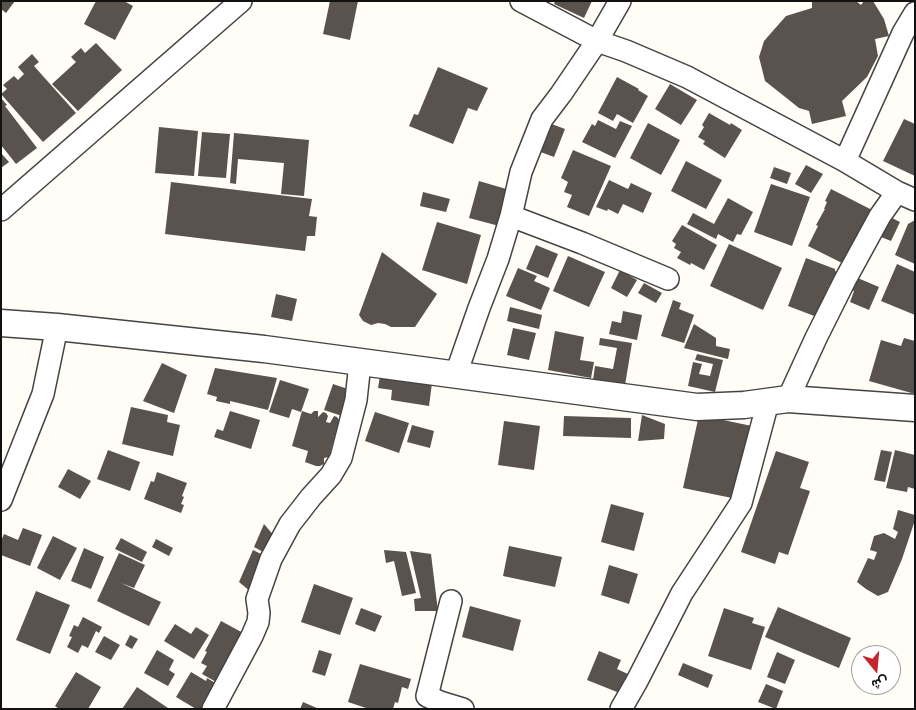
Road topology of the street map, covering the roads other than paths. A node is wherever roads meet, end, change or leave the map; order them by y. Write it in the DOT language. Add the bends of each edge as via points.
graph roads {
  1 [pos="241,1"];
  2 [pos="521,1"];
  3 [pos="620,1"];
  4 [pos="915,13"];
  5 [pos="597,41"];
  6 [pos="844,161"];
  7 [pos="906,196"];
  8 [pos="1,210"];
  9 [pos="511,216"];
  10 [pos="668,279"];
  11 [pos="1,323"];
  12 [pos="57,327"];
  13 [pos="360,363"];
  14 [pos="456,374"];
  15 [pos="778,401"];
  16 [pos="915,408"];
  17 [pos="1,500"];
  18 [pos="451,601"];
  19 [pos="424,702"];
  20 [pos="213,709"];
  21 [pos="463,709"];
  22 [pos="621,709"];
  1 -- 8 [label="street"];
  2 -- 5 [label="street"];
  3 -- 5 [label="street"];
  4 -- 6 [label="street"];
  5 -- 6 [label="street" via="687,77"];
  5 -- 9 [label="street" via="542,119 521,172"];
  6 -- 7 [label="street"];
  7 -- 15 [label="street" via="880,216 816,338"];
  9 -- 10 [label="street"];
  9 -- 14 [label="street"];
  11 -- 12 [label="street"];
  12 -- 13 [label="street" via="264,349"];
  12 -- 17 [label="street" via="43,394"];
  13 -- 14 [label="street"];
  13 -- 20 [label="street" via="356,400 341,458 290,524 271,559 257,599 258,622"];
  14 -- 15 [label="street" via="697,407"];
  15 -- 16 [label="street"];
  15 -- 22 [label="street" via="741,503 682,593"];
  18 -- 19 [label="street"];
  19 -- 21 [label="street" via="440,702"];
}
